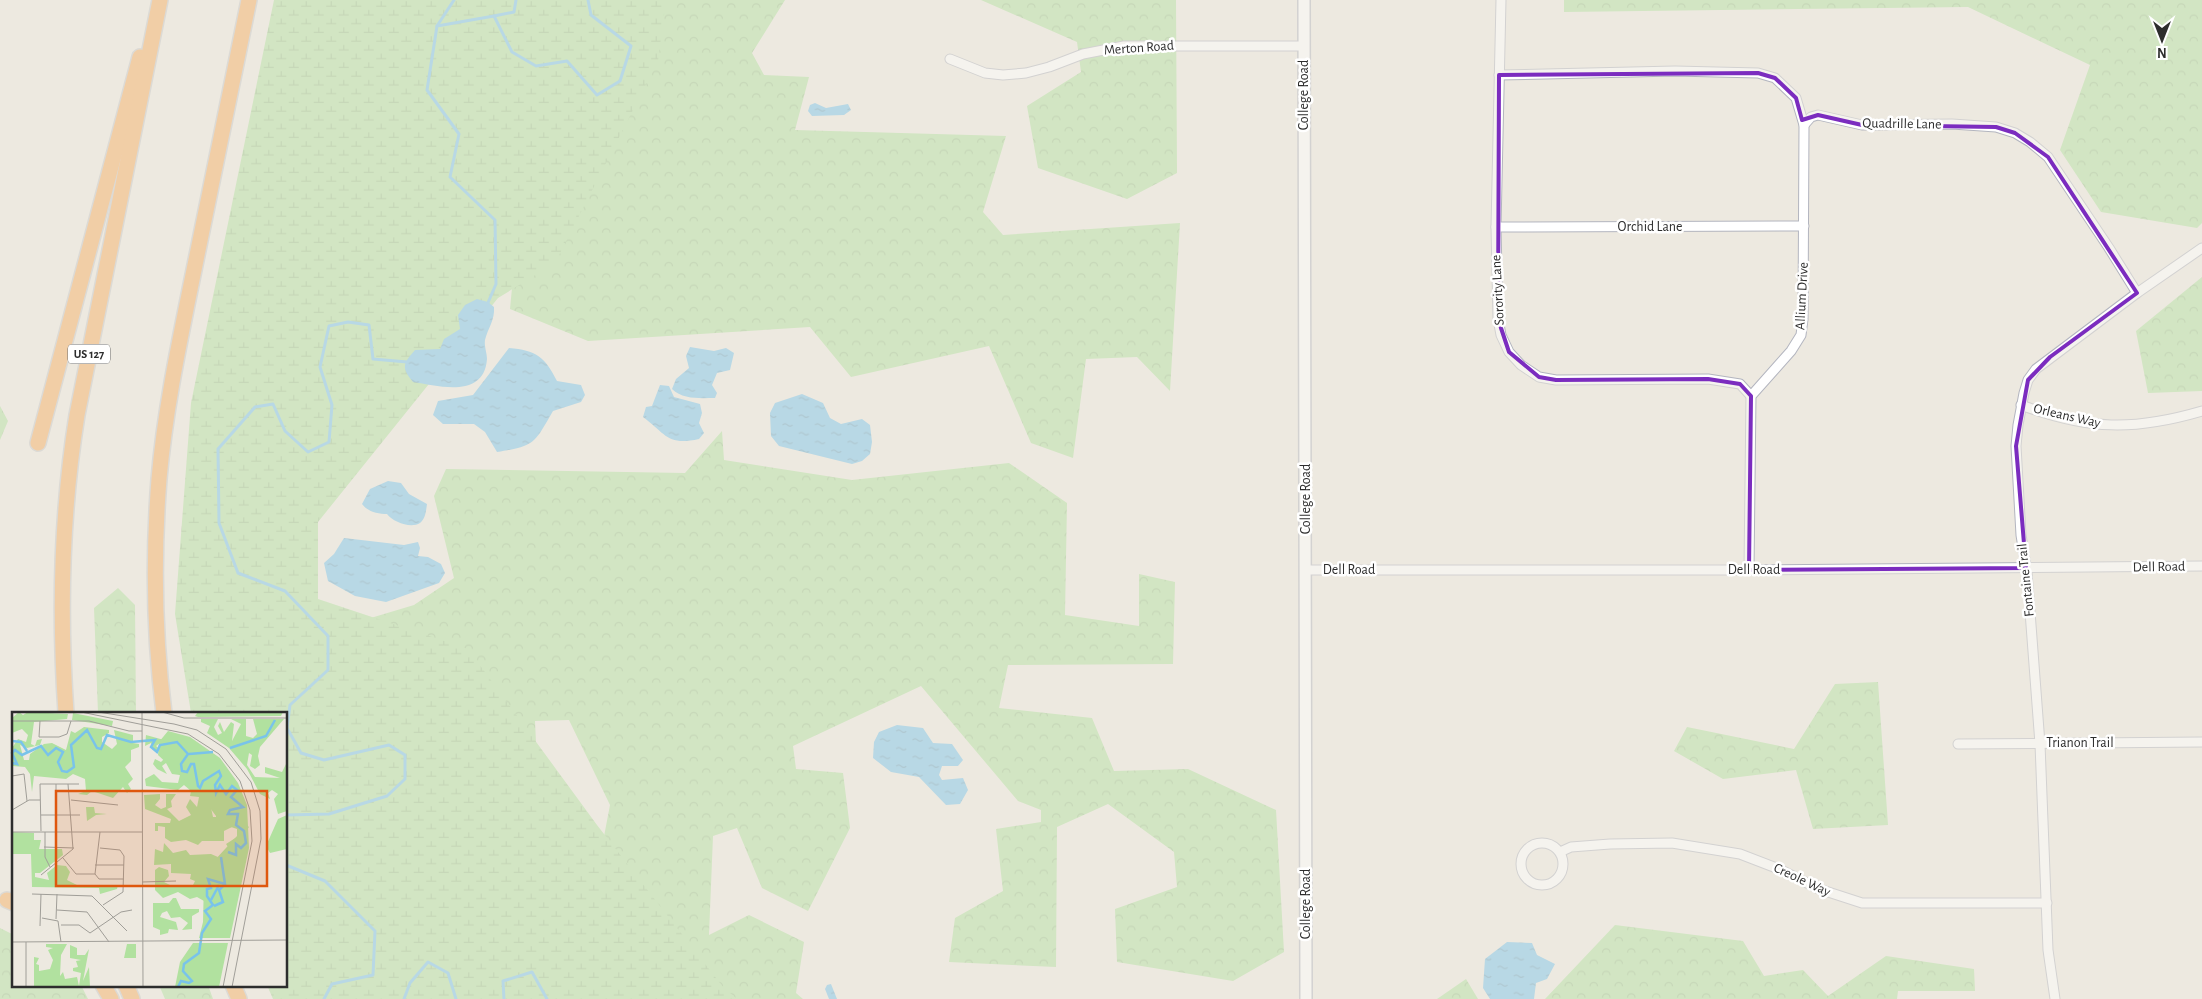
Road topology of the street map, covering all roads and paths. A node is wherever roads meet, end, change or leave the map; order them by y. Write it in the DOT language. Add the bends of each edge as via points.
graph roads {
  1 [pos="158,0"];
  2 [pos="250,0"];
  3 [pos="1304,0"];
  4 [pos="1501,0"];
  5 [pos="1304,46"];
  6 [pos="950,59"];
  7 [pos="1499,75"];
  8 [pos="1804,125"];
  9 [pos="1804,226"];
  10 [pos="1496,227"];
  11 [pos="2202,248"];
  12 [pos="2137,293"];
  13 [pos="1751,396"];
  14 [pos="2021,405"];
  15 [pos="2202,411"];
  16 [pos="38,443"];
  17 [pos="2202,566"];
  18 [pos="2026,568"];
  19 [pos="1306,570"];
  20 [pos="1749,570"];
  21 [pos="66,712"];
  22 [pos="164,712"];
  23 [pos="2202,742"];
  24 [pos="1958,744"];
  25 [pos="2040,744"];
  26 [pos="1560,852"];
  27 [pos="2047,903"];
  28 [pos="104,986"];
  29 [pos="126,986"];
  30 [pos="233,986"];
  31 [pos="111,999"];
  32 [pos="132,999"];
  33 [pos="239,999"];
  34 [pos="1306,999"];
  35 [pos="2055,999"];
  1 -- 16 [label="highway" via="131,87"];
  1 -- 21 [label="highway, US 127" via="70,458 61,590"];
  2 -- 22 [label="highway" via="183,326 163,445 155,577"];
  3 -- 5 [label="street, College Road"];
  4 -- 7 [label="street, Sorority Lane"];
  5 -- 6 [label="street, Merton Road" via="1124,46 1083,54 1026,74 1003,75 985,73"];
  5 -- 19 [label="street, College Road"];
  7 -- 8 [label="street" via="1675,71 1758,73 1775,78 1796,98"];
  7 -- 10 [label="street, Sorority Lane"];
  8 -- 9 [label="street, Allium Drive"];
  8 -- 12 [label="street, Quadrille Lane" via="1818,115 1862,125 1996,127 2015,134 2048,158"];
  9 -- 10 [label="street, Orchid Lane"];
  9 -- 13 [label="street, Allium Drive" via="1801,335"];
  10 -- 13 [label="street, Sorority Lane" via="1498,319 1509,352 1521,365 1539,376 1556,380 1726,380 1740,384"];
  11 -- 12 [label="street, Fontaine Trail"];
  12 -- 14 [label="street, Fontaine Trail" via="2036,369 2028,380"];
  13 -- 20 [label="street"];
  14 -- 15 [label="street, Orleans Way" via="2093,424 2121,426 2155,423"];
  14 -- 18 [label="street, Fontaine Trail" via="2016,446"];
  17 -- 18 [label="street, Dell Road"];
  18 -- 20 [label="street, Dell Road"];
  18 -- 25 [label="street, Fontaine Trail"];
  19 -- 20 [label="street, Dell Road"];
  19 -- 34 [label="street, College Road"];
  23 -- 25 [label="street, Trianon Trail"];
  24 -- 25 [label="street, Trianon Trail"];
  25 -- 27 [label="street, Fontaine Trail"];
  26 -- 26 [label="street" via="1563,865 1553,883 1539,886 1526,879 1520,867 1528,847 1548,843"];
  26 -- 27 [label="street, Creole Way" via="1571,847 1672,843 1740,854 1862,904"];
  27 -- 35 [label="street, Fontaine Trail" via="2048,950"];
  28 -- 31 [label="highway"];
  29 -- 32 [label="highway"];
  30 -- 33 [label="highway"];
}
